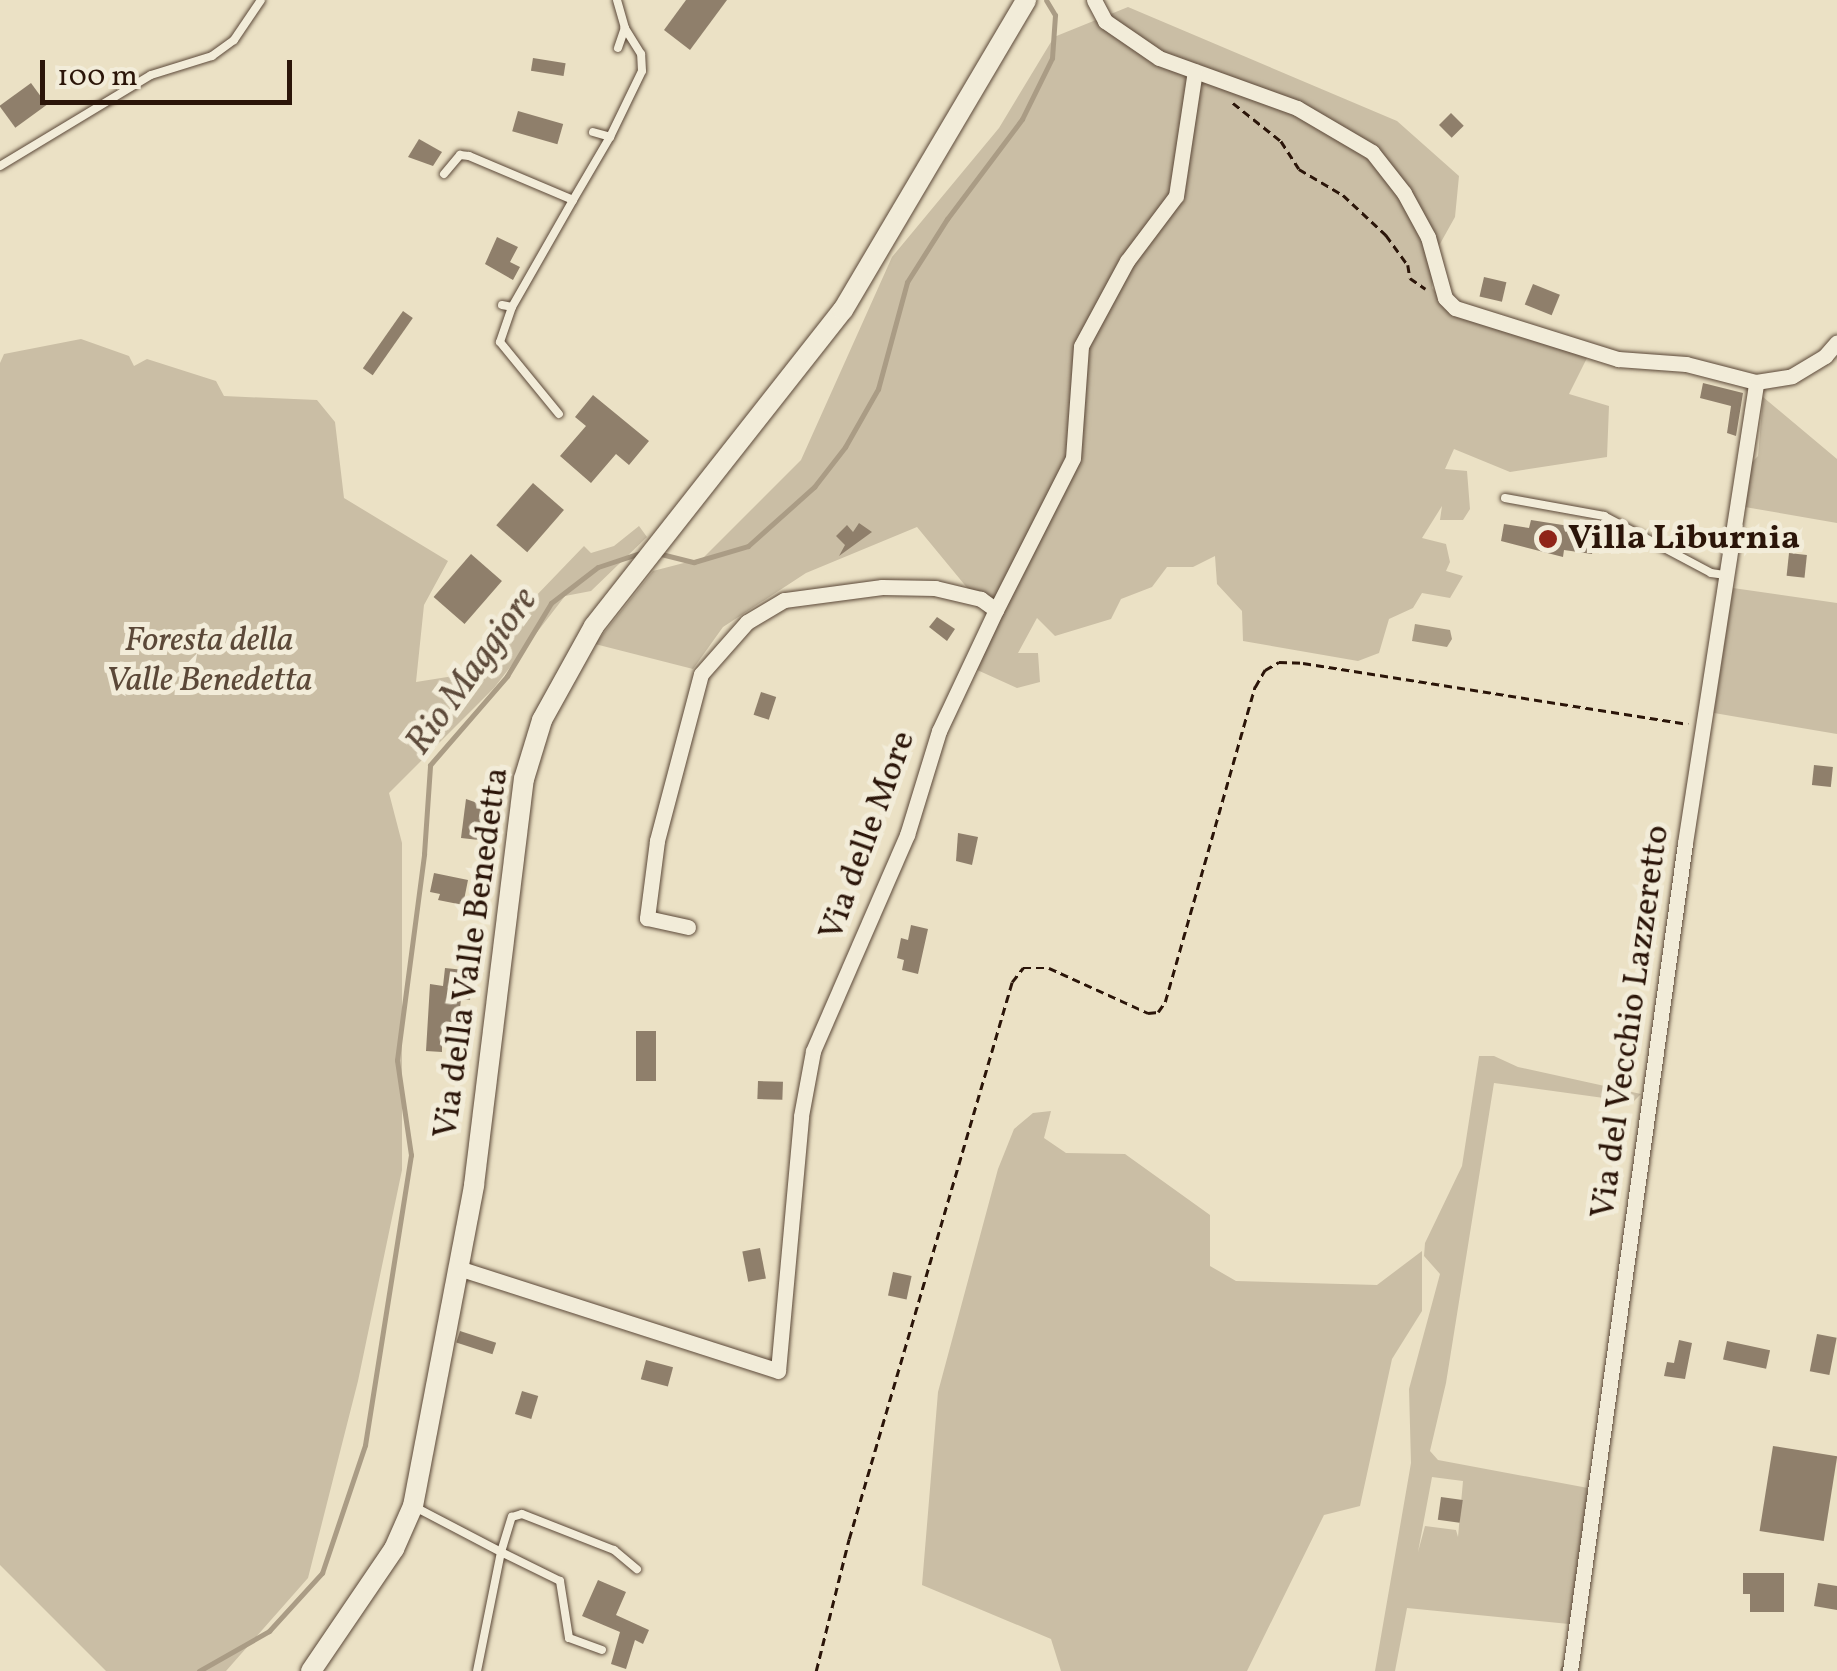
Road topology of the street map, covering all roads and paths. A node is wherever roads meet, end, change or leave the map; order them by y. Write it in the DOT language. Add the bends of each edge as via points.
graph roads {
  1 [pos="262,0"];
  2 [pos="617,0"];
  3 [pos="1094,0"];
  4 [pos="1020,4"];
  5 [pos="625,28"];
  6 [pos="618,48"];
  7 [pos="1195,71"];
  8 [pos="1230,100"];
  9 [pos="593,132"];
  10 [pos="610,137"];
  11 [pos="0,166"];
  12 [pos="444,174"];
  13 [pos="573,200"];
  14 [pos="1437,293"];
  15 [pos="502,305"];
  16 [pos="512,306"];
  17 [pos="1837,342"];
  18 [pos="1756,382"];
  19 [pos="559,414"];
  20 [pos="1506,498"];
  21 [pos="1726,575"];
  22 [pos="996,610"];
  23 [pos="1703,726"];
  24 [pos="688,927"];
  25 [pos="458,1268"];
  26 [pos="413,1506"];
  27 [pos="501,1552"];
  28 [pos="637,1569"];
  29 [pos="602,1650"];
  30 [pos="310,1671"];
  31 [pos="476,1671"];
  32 [pos="816,1671"];
  33 [pos="1570,1671"];
  1 -- 11 [label="lane" via="234,40 212,56 151,76"];
  2 -- 5 [label="lane"];
  3 -- 7 [label="street" via="1105,21 1159,58"];
  4 -- 25 [label="main road, Via della Valle Benedetta" via="842,310 640,568 568,667 542,720 524,779"];
  5 -- 6 [label="lane"];
  5 -- 10 [label="lane" via="643,63"];
  7 -- 18 [label="street" via="1297,108 1372,152 1428,237 1444,298 1455,308 1618,359 1686,364"];
  7 -- 22 [label="street" via="1176,196 1127,260 1080,346 1073,458"];
  8 -- 14 [label="path" via="1281,141 1299,169 1343,195 1386,235 1410,278"];
  9 -- 10 [label="lane"];
  10 -- 13 [label="lane"];
  12 -- 13 [label="lane" via="460,155 469,156"];
  13 -- 16 [label="lane"];
  15 -- 16 [label="lane"];
  16 -- 19 [label="lane" via="500,342"];
  17 -- 18 [label="street" via="1792,376"];
  18 -- 21 [label="street, Via del Vecchio Lazzeretto" via="1736,553"];
  20 -- 21 [label="lane" via="1604,516"];
  21 -- 23 [label="street, Via del Vecchio Lazzeretto"];
  22 -- 24 [label="street" via="981,599 935,588 882,587 784,600 747,622 700,674 657,841 647,918"];
  22 -- 25 [label="street, Via delle More" via="939,732 907,835 812,1051 778,1371"];
  23 -- 32 [label="path" via="1303,663 1279,662 1265,670 1158,1012 1048,968 1023,968 1012,982"];
  23 -- 33 [label="street, Via del Vecchio Lazzeretto" via="1616,1386"];
  25 -- 26 [label="main road, Via della Valle Benedetta"];
  26 -- 27 [label="lane"];
  26 -- 30 [label="main road, Via della Valle Benedetta" via="394,1549"];
  27 -- 28 [label="lane" via="512,1517 522,1514 614,1550"];
  27 -- 29 [label="lane" via="560,1581 569,1638"];
  27 -- 31 [label="lane"];
}
